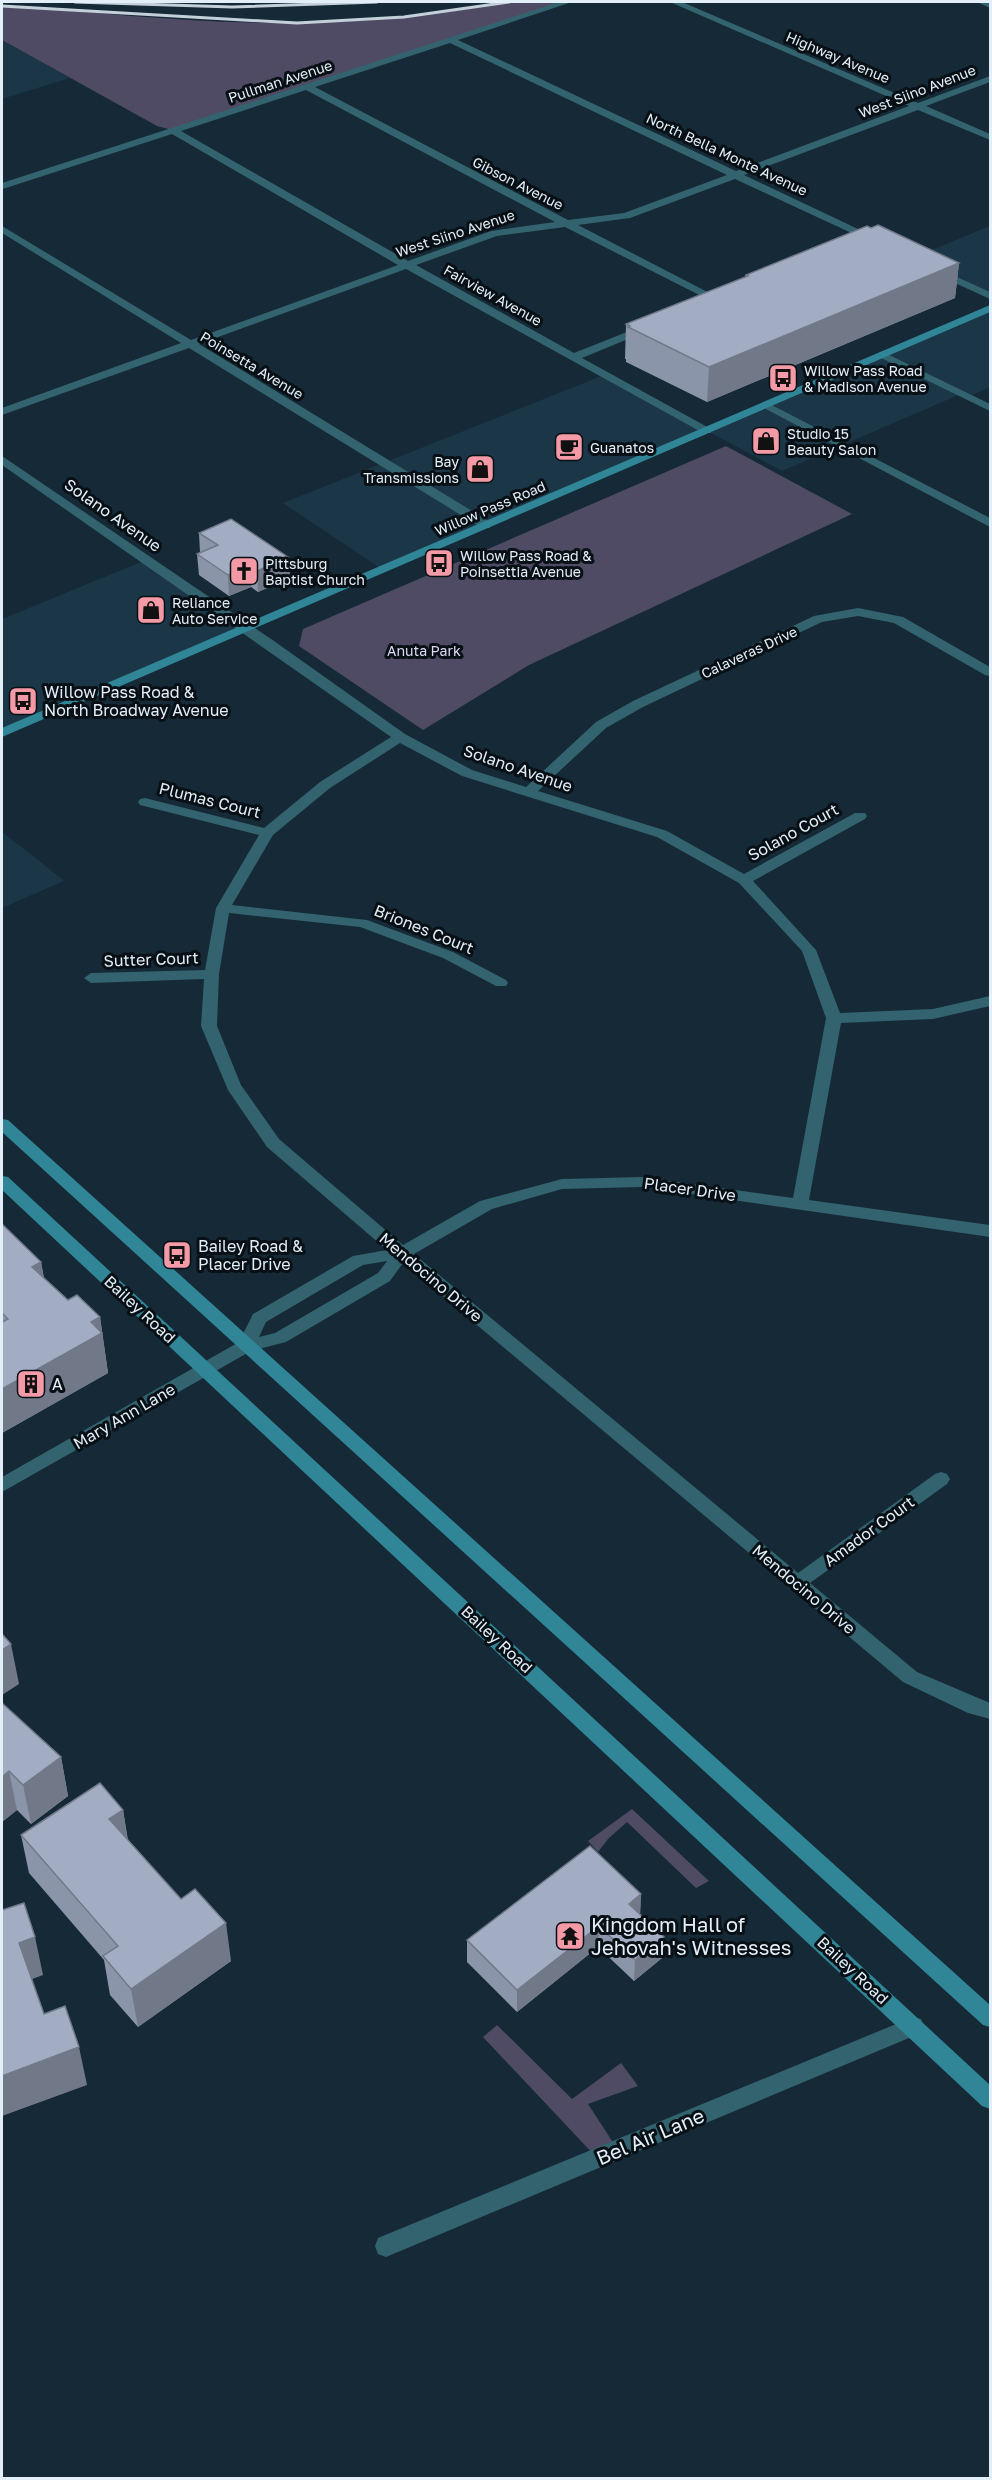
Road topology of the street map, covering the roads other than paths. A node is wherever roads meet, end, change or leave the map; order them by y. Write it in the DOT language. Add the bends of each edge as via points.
graph roads {
  1 [pos="567,2"];
  2 [pos="675,2"];
  3 [pos="982,2"];
  4 [pos="990,5"];
  5 [pos="450,40"];
  6 [pos="990,79"];
  7 [pos="308,87"];
  8 [pos="919,106"];
  9 [pos="172,130"];
  10 [pos="990,137"];
  11 [pos="737,175"];
  12 [pos="2,186"];
  13 [pos="569,224"];
  14 [pos="2,229"];
  15 [pos="870,242"];
  16 [pos="922,263"];
  17 [pos="405,264"];
  18 [pos="990,296"];
  19 [pos="717,300"];
  20 [pos="990,308"];
  21 [pos="662,322"];
  22 [pos="188,344"];
  23 [pos="883,355"];
  24 [pos="574,357"];
  25 [pos="766,405"];
  26 [pos="990,408"];
  27 [pos="2,412"];
  28 [pos="707,431"];
  29 [pos="2,459"];
  30 [pos="990,523"];
  31 [pos="486,525"];
  32 [pos="246,628"];
  33 [pos="990,672"];
  34 [pos="2,733"];
  35 [pos="400,737"];
  36 [pos="528,793"];
  37 [pos="145,802"];
  38 [pos="860,816"];
  39 [pos="267,834"];
  40 [pos="744,880"];
  41 [pos="223,908"];
  42 [pos="212,975"];
  43 [pos="92,978"];
  44 [pos="501,983"];
  45 [pos="990,1001"];
  46 [pos="834,1018"];
  47 [pos="2,1124"];
  48 [pos="2,1181"];
  49 [pos="800,1204"];
  50 [pos="990,1231"];
  51 [pos="402,1253"];
  52 [pos="246,1346"];
  53 [pos="206,1369"];
  54 [pos="941,1479"];
  55 [pos="2,1485"];
  56 [pos="798,1583"];
  57 [pos="990,1711"];
  58 [pos="990,2018"];
  59 [pos="913,2026"];
  60 [pos="990,2099"];
  61 [pos="386,2246"];
  1 -- 5 [label="street, Pullman Avenue"];
  2 -- 8 [label="street, Highway Avenue"];
  3 -- 4 [label="street"];
  5 -- 7 [label="street, Pullman Avenue"];
  5 -- 11 [label="street, North Bella Monte Avenue"];
  6 -- 8 [label="street, West Siino Avenue"];
  7 -- 9 [label="street, Pullman Avenue"];
  7 -- 13 [label="street, Gibson Avenue"];
  8 -- 10 [label="street, Highway Avenue"];
  8 -- 11 [label="street, West Siino Avenue"];
  9 -- 12 [label="street, Pullman Avenue"];
  9 -- 17 [label="street, Fairview Avenue"];
  11 -- 13 [label="street, West Siino Avenue" via="626,216"];
  11 -- 15 [label="street, North Bella Monte Avenue"];
  13 -- 17 [label="street, West Siino Avenue" via="495,233"];
  13 -- 19 [label="street, Gibson Avenue"];
  14 -- 22 [label="street, Poinsetta Avenue"];
  16 -- 18 [label="street"];
  17 -- 22 [label="street, West Siino Avenue"];
  17 -- 24 [label="street, Fairview Avenue"];
  20 -- 23 [label="main road, Willow Pass Road"];
  21 -- 24 [label="street"];
  22 -- 27 [label="street, West Siino Avenue"];
  22 -- 31 [label="street, Poinsetta Avenue"];
  23 -- 25 [label="main road, Willow Pass Road"];
  23 -- 26 [label="street"];
  24 -- 28 [label="street, Fairview Avenue"];
  25 -- 28 [label="main road, Willow Pass Road"];
  25 -- 30 [label="street"];
  28 -- 31 [label="main road, Willow Pass Road"];
  29 -- 32 [label="street, Solano Avenue"];
  31 -- 32 [label="main road, Willow Pass Road"];
  32 -- 34 [label="main road, Willow Pass Road"];
  32 -- 35 [label="street, Solano Avenue"];
  33 -- 36 [label="street, Calaveras Drive" via="898,620 858,612 819,619 638,704 602,725"];
  35 -- 36 [label="street, Solano Avenue" via="467,772"];
  35 -- 39 [label="street, Mendocino Drive" via="325,785"];
  36 -- 40 [label="street, Solano Avenue" via="662,834"];
  37 -- 39 [label="street, Plumas Court"];
  38 -- 40 [label="street, Solano Court"];
  39 -- 41 [label="street, Mendocino Drive"];
  40 -- 46 [label="street, Solano Avenue" via="809,950"];
  41 -- 42 [label="street, Mendocino Drive"];
  41 -- 44 [label="street, Briones Court" via="362,923 448,956"];
  42 -- 43 [label="street, Sutter Court"];
  42 -- 51 [label="street, Mendocino Drive" via="209,1026 234,1086 273,1143"];
  45 -- 46 [label="street" via="968,1009 904,1017"];
  46 -- 49 [label="street"];
  47 -- 52 [label="main road"];
  48 -- 53 [label="main road, Bailey Road"];
  49 -- 50 [label="street, Placer Drive"];
  49 -- 51 [label="street, Placer Drive" via="642,1182 562,1184 486,1205"];
  51 -- 52 [label="street, Placer Drive" via="384,1277 280,1338"];
  51 -- 52 [label="street, Placer Drive" via="359,1260 259,1318"];
  51 -- 56 [label="street, Mendocino Drive"];
  52 -- 53 [label="street, Mary Ann Lane"];
  52 -- 58 [label="main road"];
  53 -- 55 [label="street, Mary Ann Lane"];
  53 -- 59 [label="main road, Bailey Road"];
  54 -- 56 [label="street, Amador Court"];
  56 -- 57 [label="street, Mendocino Drive" via="910,1677"];
  59 -- 60 [label="main road, Bailey Road"];
  59 -- 61 [label="street, Bel Air Lane"];
}
